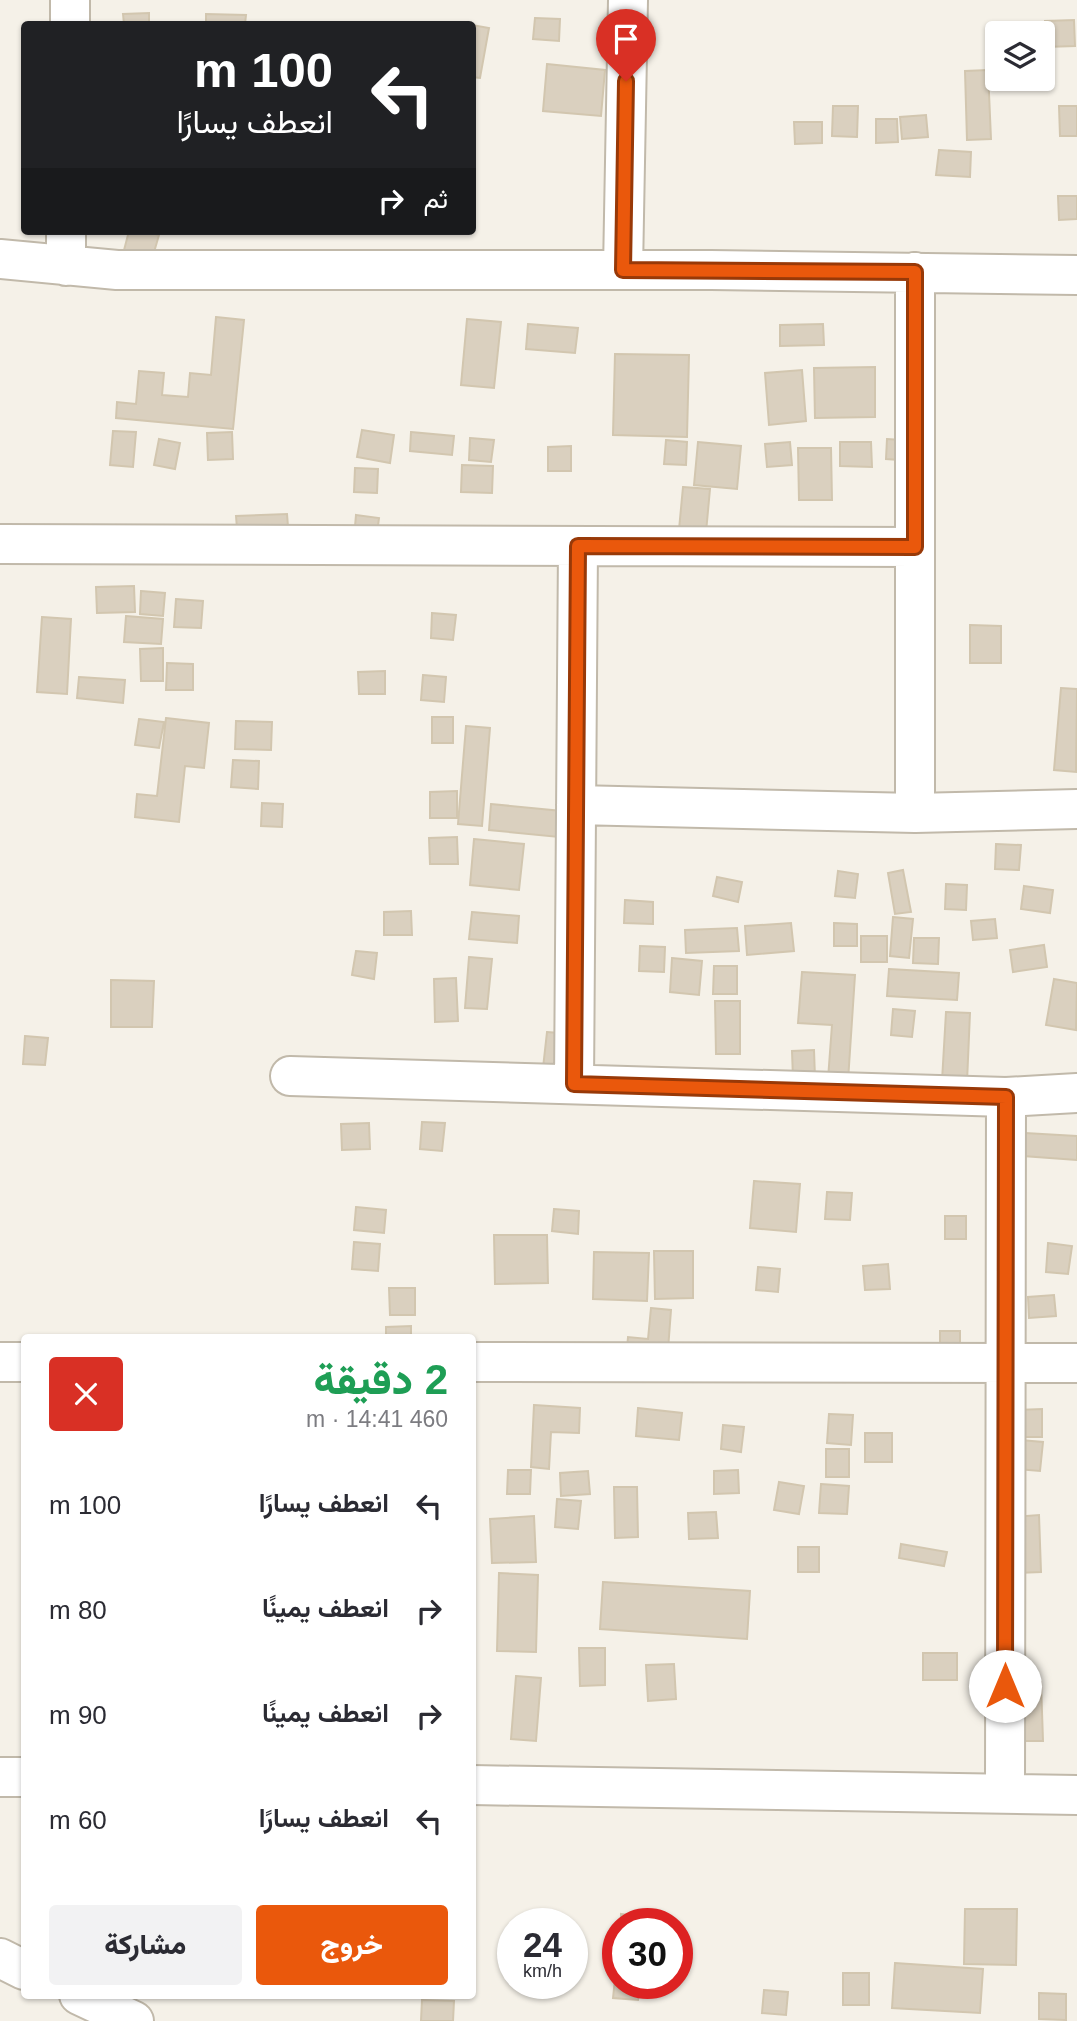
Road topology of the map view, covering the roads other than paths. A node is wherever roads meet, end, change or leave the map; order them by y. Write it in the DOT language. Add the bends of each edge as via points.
graph roads {
  1 [pos="71,0"];
  2 [pos="628,0"];
  3 [pos="70,21"];
  4 [pos="66,248"];
  5 [pos="0,259"];
  6 [pos="623,270"];
  7 [pos="915,272"];
  8 [pos="1077,275"];
  9 [pos="0,544"];
  10 [pos="578,546"];
  11 [pos="915,547"];
  12 [pos="576,805"];
  13 [pos="1077,809"];
  14 [pos="915,813"];
  15 [pos="290,1076"];
  16 [pos="574,1084"];
  17 [pos="1077,1093"];
  18 [pos="1006,1097"];
  19 [pos="0,1362"];
  20 [pos="21,1362"];
  21 [pos="476,1362"];
  22 [pos="1006,1362"];
  23 [pos="1077,1363"];
  24 [pos="0,1777"];
  25 [pos="21,1777"];
  26 [pos="476,1784"];
  27 [pos="1005,1793"];
  28 [pos="1077,1795"];
  29 [pos="0,1958"];
  30 [pos="21,1968"];
  31 [pos="87,1999"];
  32 [pos="134,2021"];
  1 -- 3 [label="street"];
  2 -- 6 [label="street"];
  4 -- 5 [label="street"];
  4 -- 6 [label="street" via="117,270"];
  6 -- 7 [label="street"];
  7 -- 8 [label="street"];
  7 -- 11 [label="street"];
  9 -- 10 [label="street"];
  10 -- 11 [label="street"];
  10 -- 12 [label="street"];
  11 -- 14 [label="street"];
  12 -- 14 [label="street"];
  12 -- 16 [label="street"];
  13 -- 14 [label="street"];
  15 -- 16 [label="street"];
  16 -- 18 [label="street"];
  17 -- 18 [label="street"];
  18 -- 22 [label="street"];
  19 -- 20 [label="street"];
  21 -- 22 [label="street"];
  22 -- 23 [label="street"];
  22 -- 27 [label="street"];
  24 -- 25 [label="street"];
  26 -- 27 [label="street"];
  27 -- 28 [label="street"];
  29 -- 30 [label="street"];
  31 -- 32 [label="street"];
}
